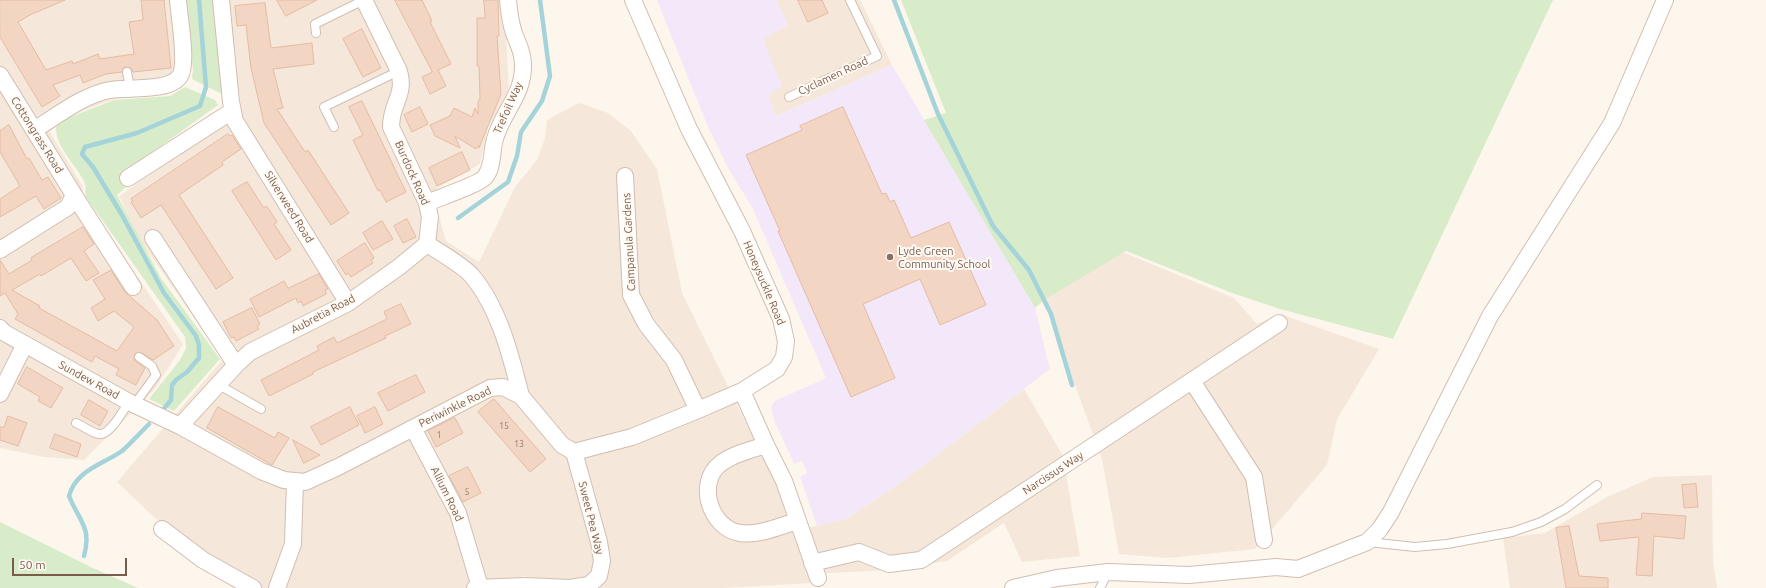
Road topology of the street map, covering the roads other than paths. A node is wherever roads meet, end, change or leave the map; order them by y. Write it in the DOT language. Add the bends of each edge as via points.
graph roads {
  1 [pos="178,0"];
  2 [pos="221,0"];
  3 [pos="364,0"];
  4 [pos="508,0"];
  5 [pos="633,0"];
  6 [pos="850,0"];
  7 [pos="1665,0"];
  8 [pos="316,33"];
  9 [pos="399,71"];
  10 [pos="127,72"];
  11 [pos="0,75"];
  12 [pos="130,88"];
  13 [pos="789,97"];
  14 [pos="232,111"];
  15 [pos="334,127"];
  16 [pos="34,130"];
  17 [pos="625,176"];
  18 [pos="128,178"];
  19 [pos="74,195"];
  20 [pos="427,203"];
  21 [pos="153,238"];
  22 [pos="428,244"];
  23 [pos="0,250"];
  24 [pos="133,287"];
  25 [pos="348,303"];
  26 [pos="1279,323"];
  27 [pos="0,328"];
  28 [pos="25,344"];
  29 [pos="139,357"];
  30 [pos="236,365"];
  31 [pos="1192,381"];
  32 [pos="219,385"];
  33 [pos="742,391"];
  34 [pos="0,394"];
  35 [pos="521,396"];
  36 [pos="132,403"];
  37 [pos="261,409"];
  38 [pos="698,410"];
  39 [pos="76,423"];
  40 [pos="180,426"];
  41 [pos="413,428"];
  42 [pos="766,445"];
  43 [pos="574,452"];
  44 [pos="295,481"];
  45 [pos="1597,485"];
  46 [pos="797,521"];
  47 [pos="162,529"];
  48 [pos="1264,540"];
  49 [pos="1367,542"];
  50 [pos="812,563"];
  51 [pos="1108,572"];
  52 [pos="818,578"];
  53 [pos="477,587"];
  54 [pos="253,588"];
  55 [pos="278,588"];
  56 [pos="1014,588"];
  57 [pos="1100,588"];
  1 -- 12 [label="street" via="184,62 180,76 168,86"];
  2 -- 14 [label="street, Silverweed Road"];
  3 -- 8 [label="lane" via="315,24"];
  3 -- 9 [label="street, Burdock Road"];
  4 -- 20 [label="street, Trefoil Way" via="514,34 520,47 522,76 516,96 497,131 490,168 478,183"];
  5 -- 33 [label="street, Honeysuckle Road" via="689,129 742,231 781,320 786,341 784,357 777,369"];
  6 -- 13 [label="lane, Cyclamen Road" via="877,56"];
  7 -- 49 [label="street" via="1612,123 1490,316 1391,512 1380,529"];
  9 -- 15 [label="lane" via="324,107"];
  9 -- 20 [label="street, Burdock Road" via="402,81 401,93 394,105 391,127"];
  10 -- 12 [label="lane"];
  11 -- 16 [label="street, Cottongrass Road"];
  12 -- 16 [label="street" via="108,91 83,100"];
  14 -- 18 [label="street"];
  14 -- 25 [label="street, Silverweed Road" via="235,121"];
  16 -- 19 [label="street, Cottongrass Road"];
  17 -- 38 [label="street, Campanula Gardens" via="631,295 646,324 674,360"];
  19 -- 23 [label="street" via="68,207"];
  19 -- 24 [label="street, Cottongrass Road"];
  20 -- 22 [label="street, Burdock Road" via="430,217"];
  21 -- 30 [label="street"];
  22 -- 25 [label="street, Aubretia Road"];
  22 -- 35 [label="street" via="472,275 497,315 514,365"];
  25 -- 30 [label="street, Aubretia Road" via="250,352"];
  26 -- 31 [label="street, Narcissus Way"];
  27 -- 28 [label="street, Sundew Road"];
  28 -- 34 [label="street"];
  28 -- 36 [label="street, Sundew Road"];
  29 -- 36 [label="lane" via="152,366 156,375"];
  30 -- 32 [label="street, Aubretia Road"];
  31 -- 48 [label="street" via="1254,477"];
  31 -- 50 [label="street, Narcissus Way" via="921,560 889,564 859,552"];
  32 -- 37 [label="lane"];
  32 -- 40 [label="street, Aubretia Road"];
  33 -- 38 [label="street"];
  33 -- 42 [label="street"];
  35 -- 41 [label="street, Periwinkle Road" via="503,387 490,388"];
  35 -- 43 [label="street, Periwinkle Road" via="562,445"];
  36 -- 39 [label="lane" via="105,433 99,434"];
  36 -- 40 [label="street, Sundew Road"];
  38 -- 43 [label="street" via="632,437"];
  40 -- 44 [label="street, Periwinkle Road" via="261,472"];
  41 -- 44 [label="street, Periwinkle Road" via="312,479 305,482"];
  41 -- 53 [label="street, Allium Road" via="458,514"];
  42 -- 46 [label="street" via="784,481"];
  42 -- 46 [label="street" via="721,463 712,472 707,494 711,508 718,520 727,528 739,533 751,534"];
  43 -- 53 [label="street, Sweet Pea Way" via="600,542 600,576 589,584 570,588"];
  44 -- 55 [label="street" via="293,544"];
  45 -- 49 [label="lane" via="1547,519 1512,532 1415,547"];
  46 -- 50 [label="street"];
  47 -- 54 [label="street" via="203,560"];
  49 -- 51 [label="street" via="1298,569 1276,567 1189,575"];
  50 -- 52 [label="street"];
  51 -- 56 [label="street" via="1057,578"];
  51 -- 57 [label="lane"];
}
